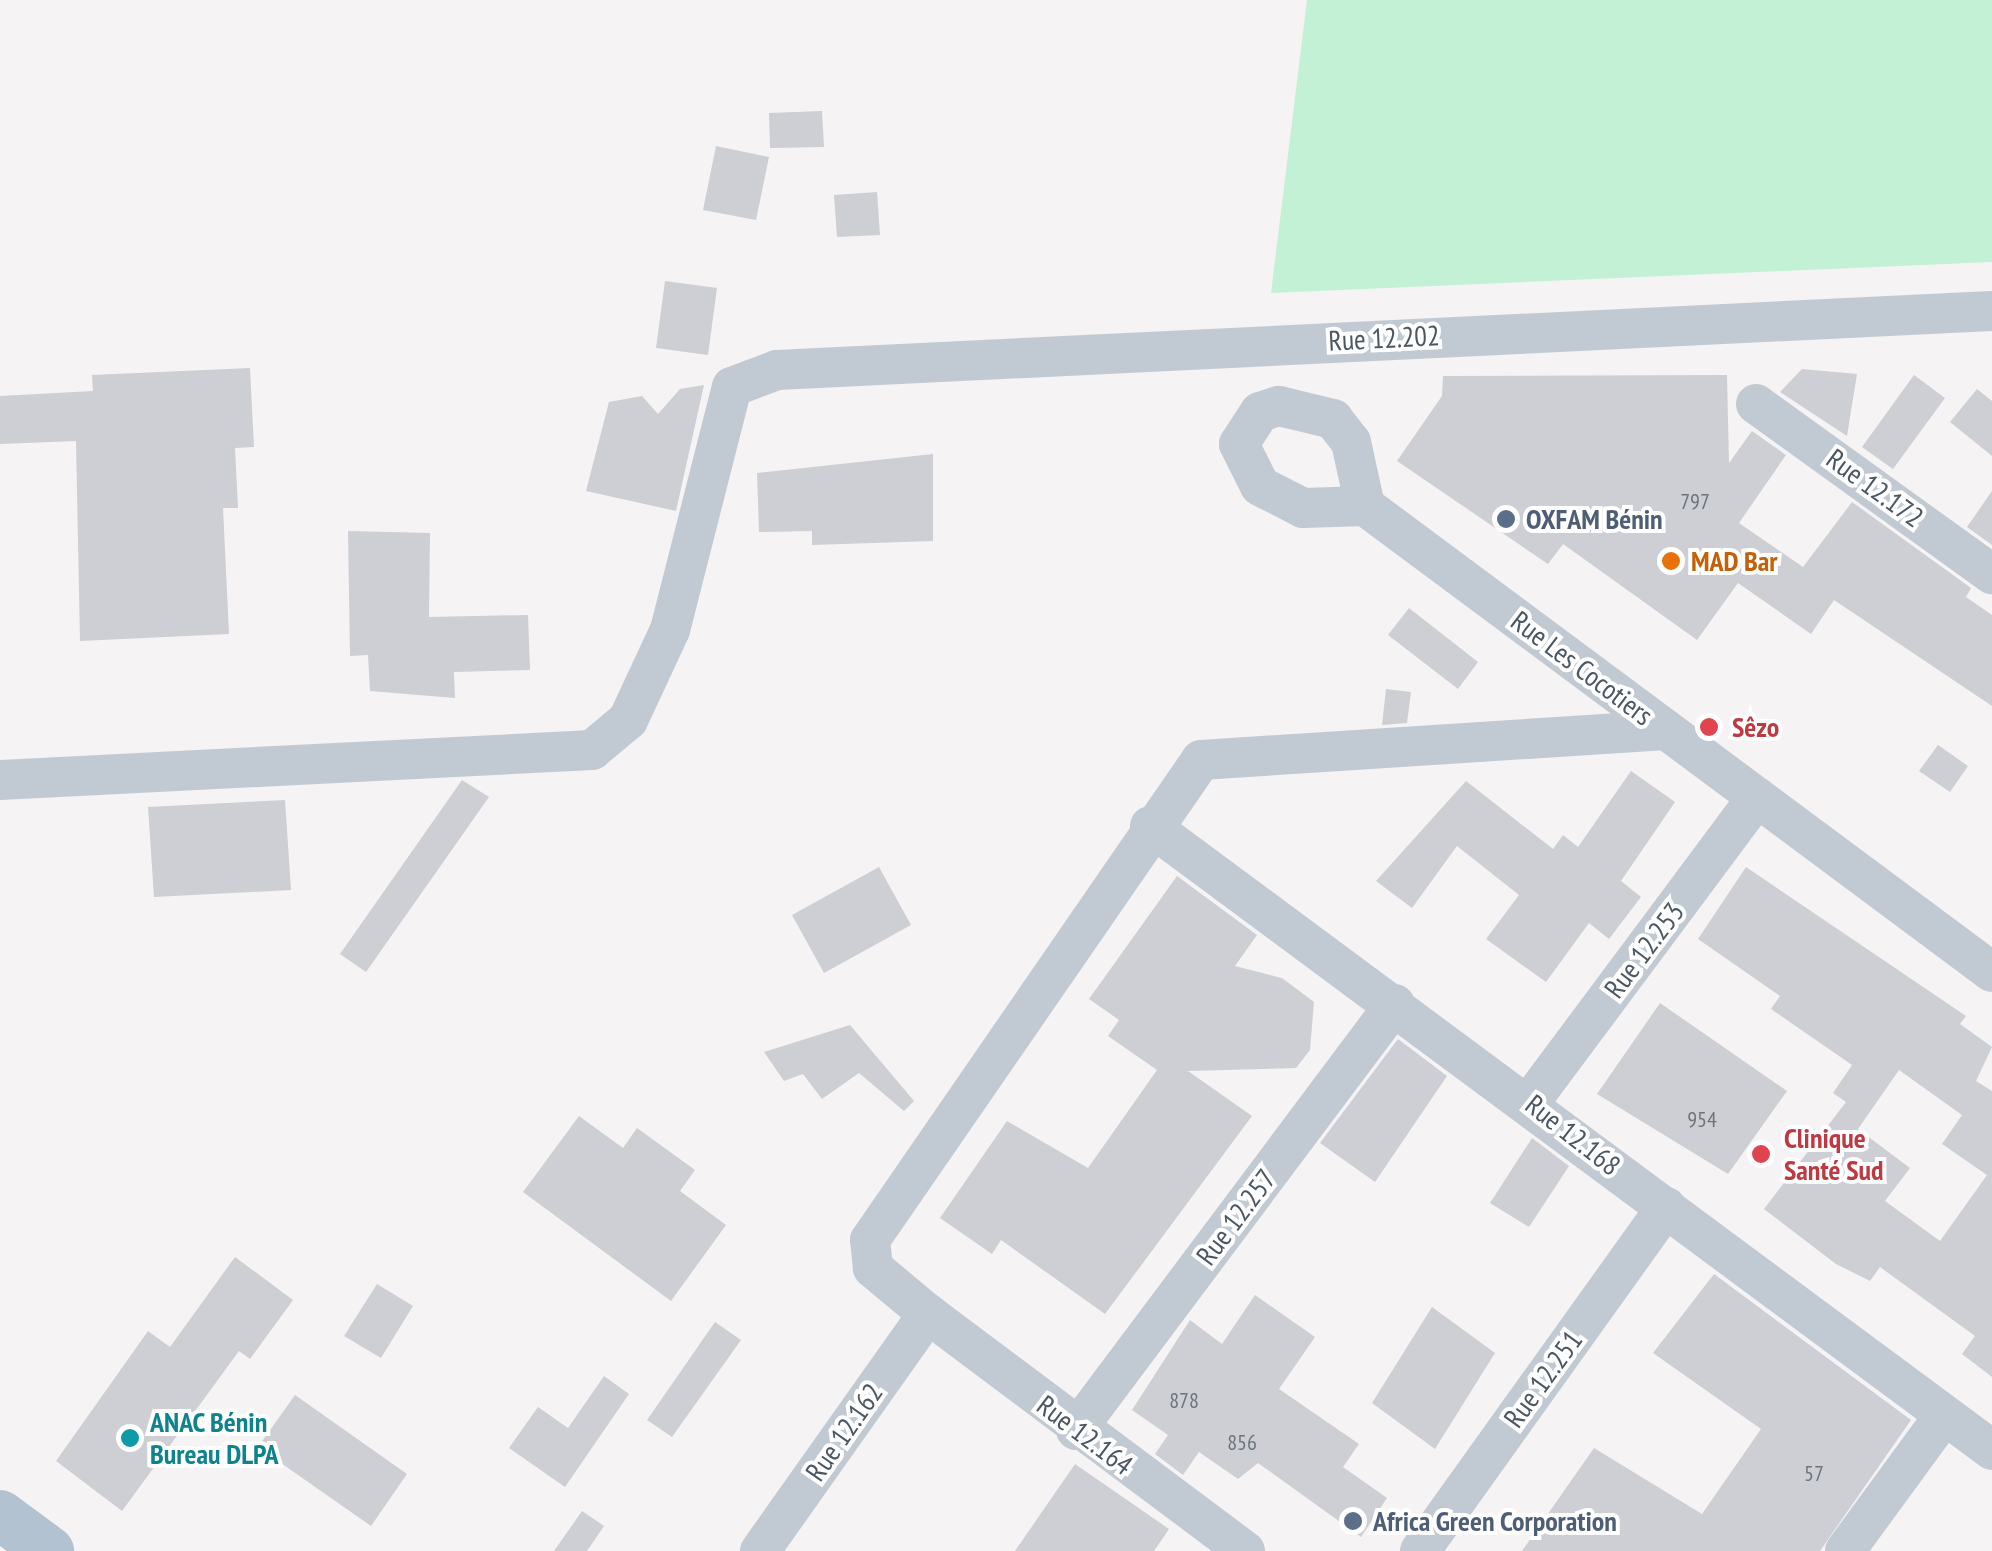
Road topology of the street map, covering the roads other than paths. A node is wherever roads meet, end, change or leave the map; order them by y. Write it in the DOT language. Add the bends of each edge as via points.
graph roads {
  1 [pos="1992,310"];
  2 [pos="1756,404"];
  3 [pos="1366,506"];
  4 [pos="1992,574"];
  5 [pos="1666,730"];
  6 [pos="0,780"];
  7 [pos="1757,798"];
  8 [pos="1150,826"];
  9 [pos="1992,972"];
  10 [pos="1395,1004"];
  11 [pos="1530,1102"];
  12 [pos="1666,1207"];
  13 [pos="928,1314"];
  14 [pos="1943,1416"];
  15 [pos="1076,1430"];
  16 [pos="1992,1450"];
  17 [pos="0,1514"];
  18 [pos="1190,1536"];
  19 [pos="49,1551"];
  20 [pos="760,1551"];
  21 [pos="1246,1551"];
  22 [pos="1420,1551"];
  23 [pos="1845,1551"];
  1 -- 6 [label="street, Rue 12.202" via="777,370 732,387 670,630 628,720 592,750"];
  2 -- 4 [label="street, Rue 12.172"];
  3 -- 5 [label="street, Rue Les Cocotiers"];
  5 -- 7 [label="street, Rue Les Cocotiers"];
  5 -- 8 [label="street, Rue 12.164" via="1201,760"];
  7 -- 9 [label="street, Rue Les Cocotiers"];
  7 -- 11 [label="street, Rue 12.253"];
  8 -- 10 [label="street, Rue 12.168"];
  8 -- 13 [label="street, Rue 12.164" via="870,1240 873,1268"];
  10 -- 11 [label="street, Rue 12.168"];
  10 -- 15 [label="street, Rue 12.257"];
  11 -- 12 [label="street, Rue 12.168"];
  12 -- 14 [label="street, Rue 12.168"];
  12 -- 22 [label="street, Rue 12.251"];
  13 -- 15 [label="street, Rue 12.164"];
  13 -- 20 [label="street, Rue 12.162"];
  14 -- 16 [label="street, Rue 12.168"];
  14 -- 23 [label="street"];
  15 -- 18 [label="street, Rue 12.164"];
  17 -- 19 [label="main road"];
  18 -- 21 [label="street, Rue 12.164"];
}
